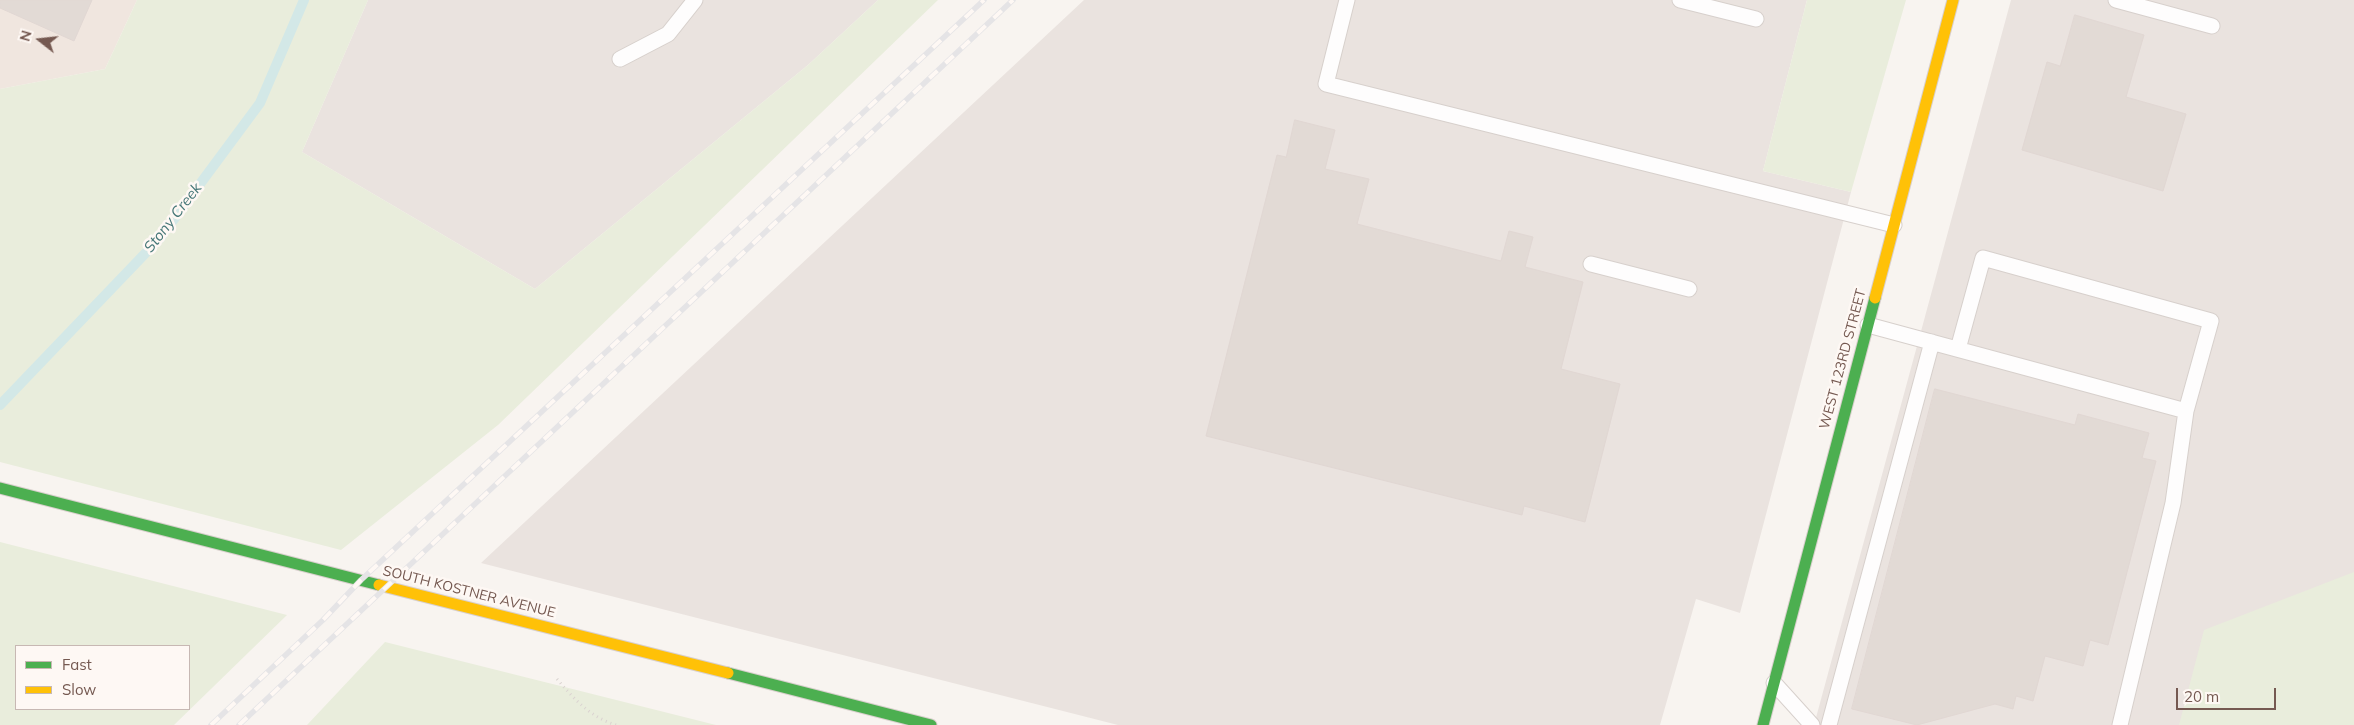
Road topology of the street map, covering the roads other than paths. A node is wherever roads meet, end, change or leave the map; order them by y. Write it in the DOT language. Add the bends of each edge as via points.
graph roads {
  1 [pos="695,0"];
  2 [pos="1346,0"];
  3 [pos="1680,0"];
  4 [pos="1953,0"];
  5 [pos="2116,0"];
  6 [pos="1756,19"];
  7 [pos="2212,26"];
  8 [pos="620,59"];
  9 [pos="1894,225"];
  10 [pos="1591,264"];
  11 [pos="1689,289"];
  12 [pos="1868,324"];
  13 [pos="1932,342"];
  14 [pos="1958,349"];
  15 [pos="2186,411"];
  16 [pos="0,488"];
  17 [pos="1774,683"];
  18 [pos="931,725"];
  19 [pos="1763,725"];
  20 [pos="1812,725"];
  21 [pos="1829,725"];
  22 [pos="2120,725"];
  1 -- 8 [label="lane" via="668,34"];
  2 -- 9 [label="lane" via="1326,84"];
  3 -- 6 [label="lane"];
  4 -- 9 [label="street, WEST 123RD STREET"];
  5 -- 7 [label="lane"];
  9 -- 12 [label="street, WEST 123RD STREET"];
  10 -- 11 [label="lane"];
  12 -- 13 [label="lane"];
  12 -- 17 [label="street, WEST 123RD STREET"];
  13 -- 14 [label="lane"];
  13 -- 21 [label="lane"];
  14 -- 15 [label="lane"];
  14 -- 15 [label="lane" via="1983,258 2211,321"];
  15 -- 22 [label="lane" via="2173,503"];
  16 -- 18 [label="street, SOUTH KOSTNER AVENUE"];
  17 -- 19 [label="street, WEST 123RD STREET"];
  17 -- 20 [label="lane"];
}
